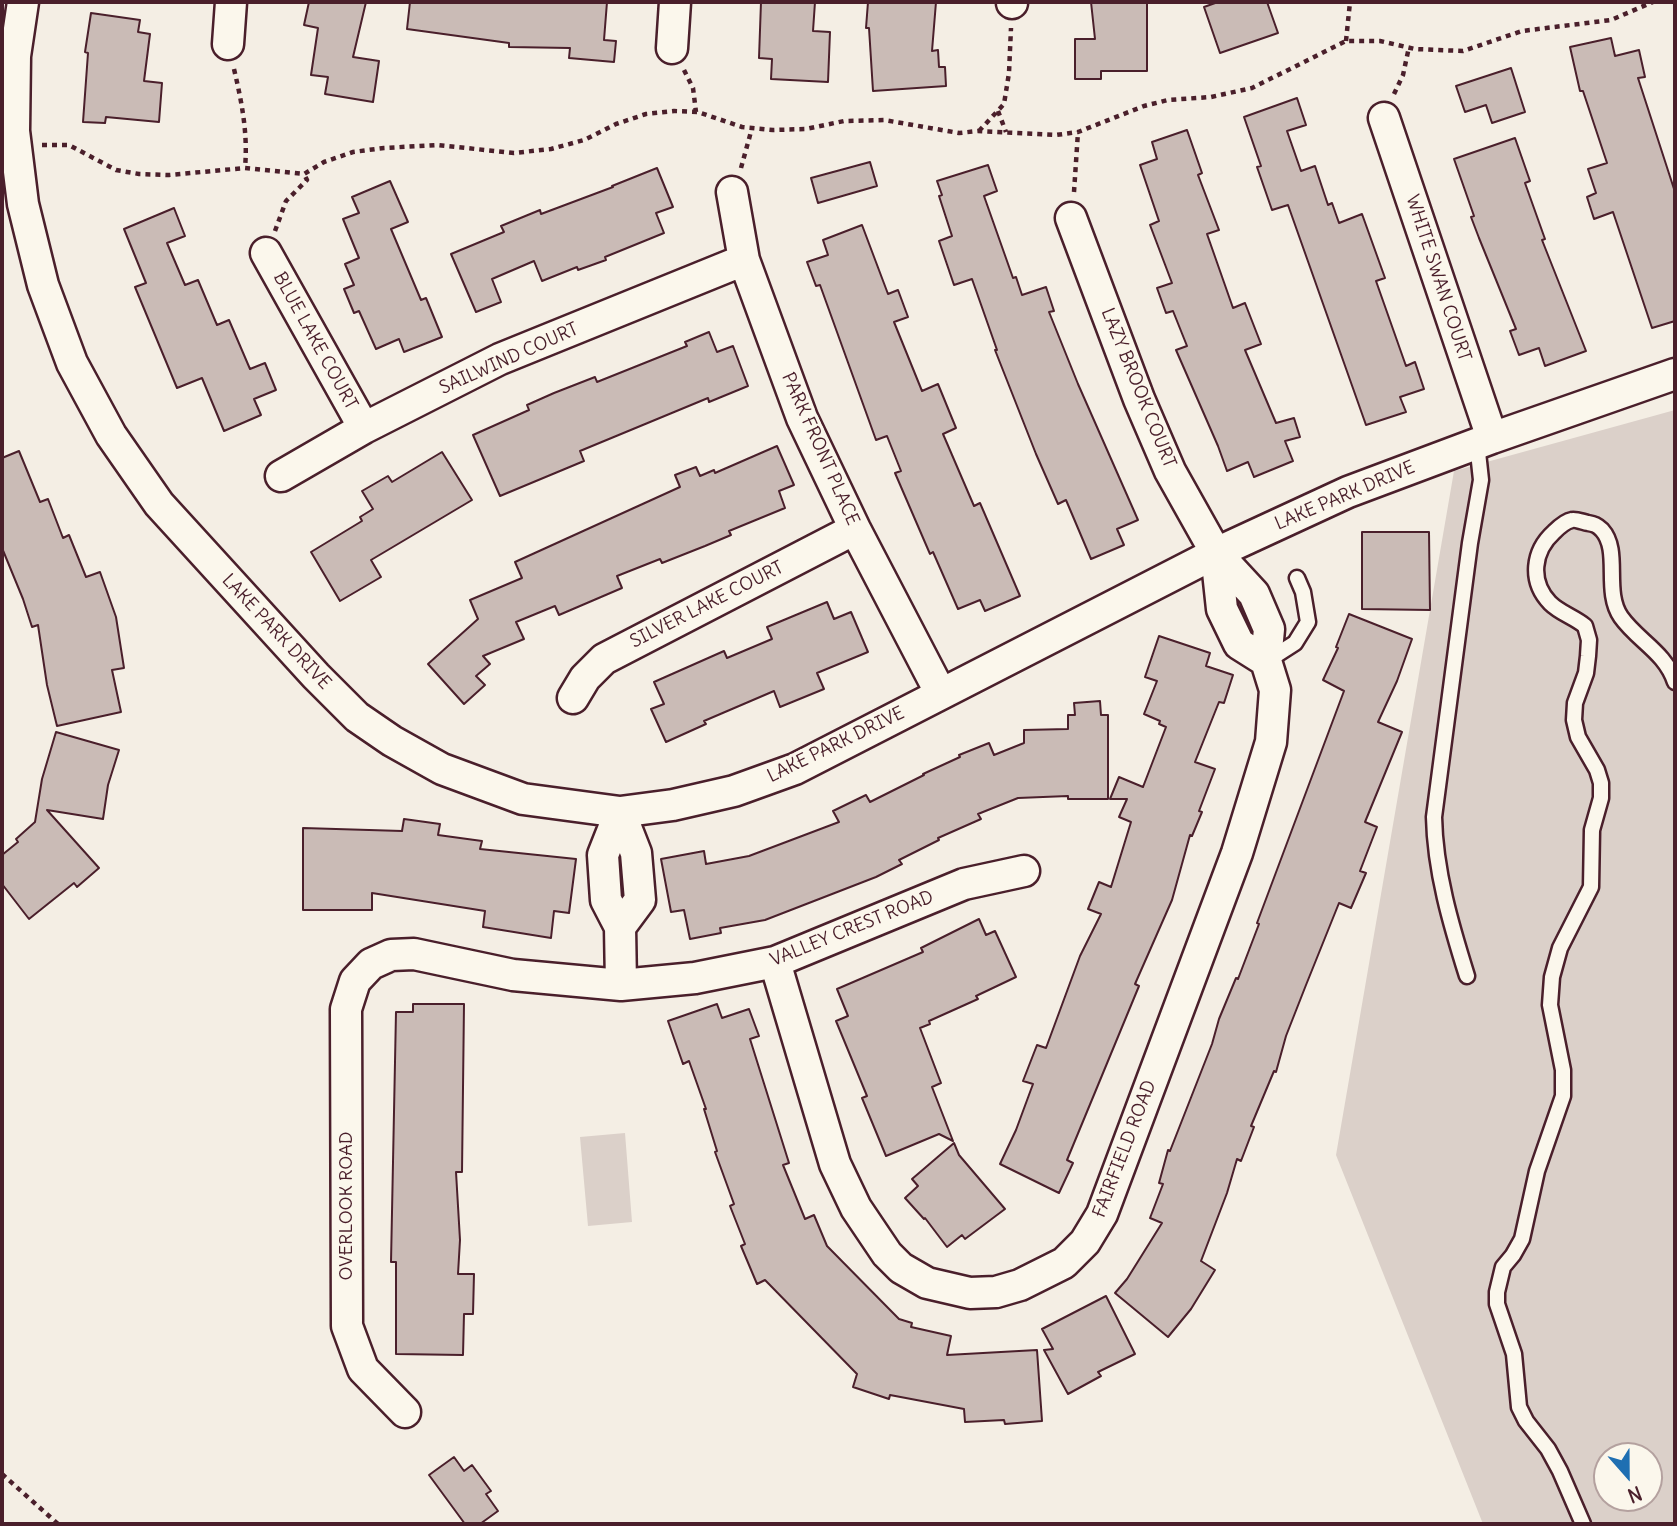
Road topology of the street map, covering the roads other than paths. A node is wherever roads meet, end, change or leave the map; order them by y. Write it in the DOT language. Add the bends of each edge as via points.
graph roads {
  1 [pos="23,2"];
  2 [pos="231,2"];
  3 [pos="675,2"];
  4 [pos="228,44"];
  5 [pos="673,48"];
  6 [pos="1384,118"];
  7 [pos="732,192"];
  8 [pos="13,206"];
  9 [pos="1072,218"];
  10 [pos="266,253"];
  11 [pos="744,260"];
  12 [pos="1675,374"];
  13 [pos="364,428"];
  14 [pos="1485,440"];
  15 [pos="281,476"];
  16 [pos="855,528"];
  17 [pos="1216,553"];
  18 [pos="1297,578"];
  19 [pos="1266,662"];
  20 [pos="1675,682"];
  21 [pos="941,694"];
  22 [pos="573,698"];
  23 [pos="620,812"];
  24 [pos="1024,871"];
  25 [pos="775,962"];
  26 [pos="1467,976"];
  27 [pos="355,981"];
  28 [pos="621,985"];
  29 [pos="405,1412"];
  30 [pos="1583,1524"];
  1 -- 8 [label="street, LAKE PARK DRIVE" via="15,57"];
  2 -- 4 [label="street"];
  3 -- 5 [label="street"];
  6 -- 14 [label="street, WHITE SWAN COURT"];
  7 -- 11 [label="street, PARK FRONT PLACE"];
  8 -- 23 [label="street, LAKE PARK DRIVE" via="72,363 111,435 159,504 357,717 442,769 523,799"];
  9 -- 17 [label="street, LAZY BROOK COURT" via="1170,471"];
  10 -- 13 [label="street, BLUE LAKE COURT"];
  11 -- 13 [label="street, SAILWIND COURT" via="500,359"];
  11 -- 16 [label="street, PARK FRONT PLACE" via="802,418"];
  12 -- 14 [label="street, LAKE PARK DRIVE"];
  13 -- 15 [label="street, SAILWIND COURT"];
  14 -- 17 [label="street, LAKE PARK DRIVE" via="1348,492"];
  14 -- 26 [label="lane" via="1434,817 1436,855"];
  16 -- 21 [label="street, PARK FRONT PLACE"];
  16 -- 22 [label="street, SILVER LAKE COURT" via="604,659"];
  17 -- 19 [label="street" via="1222,609 1247,622 1240,644"];
  17 -- 21 [label="street, LAKE PARK DRIVE"];
  18 -- 19 [label="lane" via="1308,622 1295,643"];
  19 -- 25 [label="street, FAIRFIELD ROAD" via="1275,690 1271,742 1237,853 1102,1214 1085,1242 1064,1263 1020,1286 970,1293 927,1283 887,1254 856,1208 835,1164"];
  20 -- 30 [label="lane" via="1669,666 1621,617 1610,583 1611,558 1604,532 1597,525 1572,520 1560,527 1539,549 1536,577 1550,603 1585,626 1588,656 1574,720 1597,770 1601,798 1592,830 1591,887 1560,948 1552,977 1550,1005 1563,1070 1563,1096 1537,1171 1522,1239 1503,1267 1497,1304 1514,1354 1519,1408 1554,1460"];
  21 -- 23 [label="street, LAKE PARK DRIVE" via="795,769 734,792"];
  23 -- 28 [label="street" via="636,853 621,880 639,900 620,927"];
  24 -- 25 [label="street, VALLEY CREST ROAD" via="964,884"];
  25 -- 28 [label="street, VALLEY CREST ROAD" via="695,978"];
  27 -- 28 [label="street, VALLEY CREST ROAD" via="370,964 391,955 414,954 513,975"];
  27 -- 29 [label="street, OVERLOOK ROAD" via="346,1009 348,1326 363,1369"];
}
